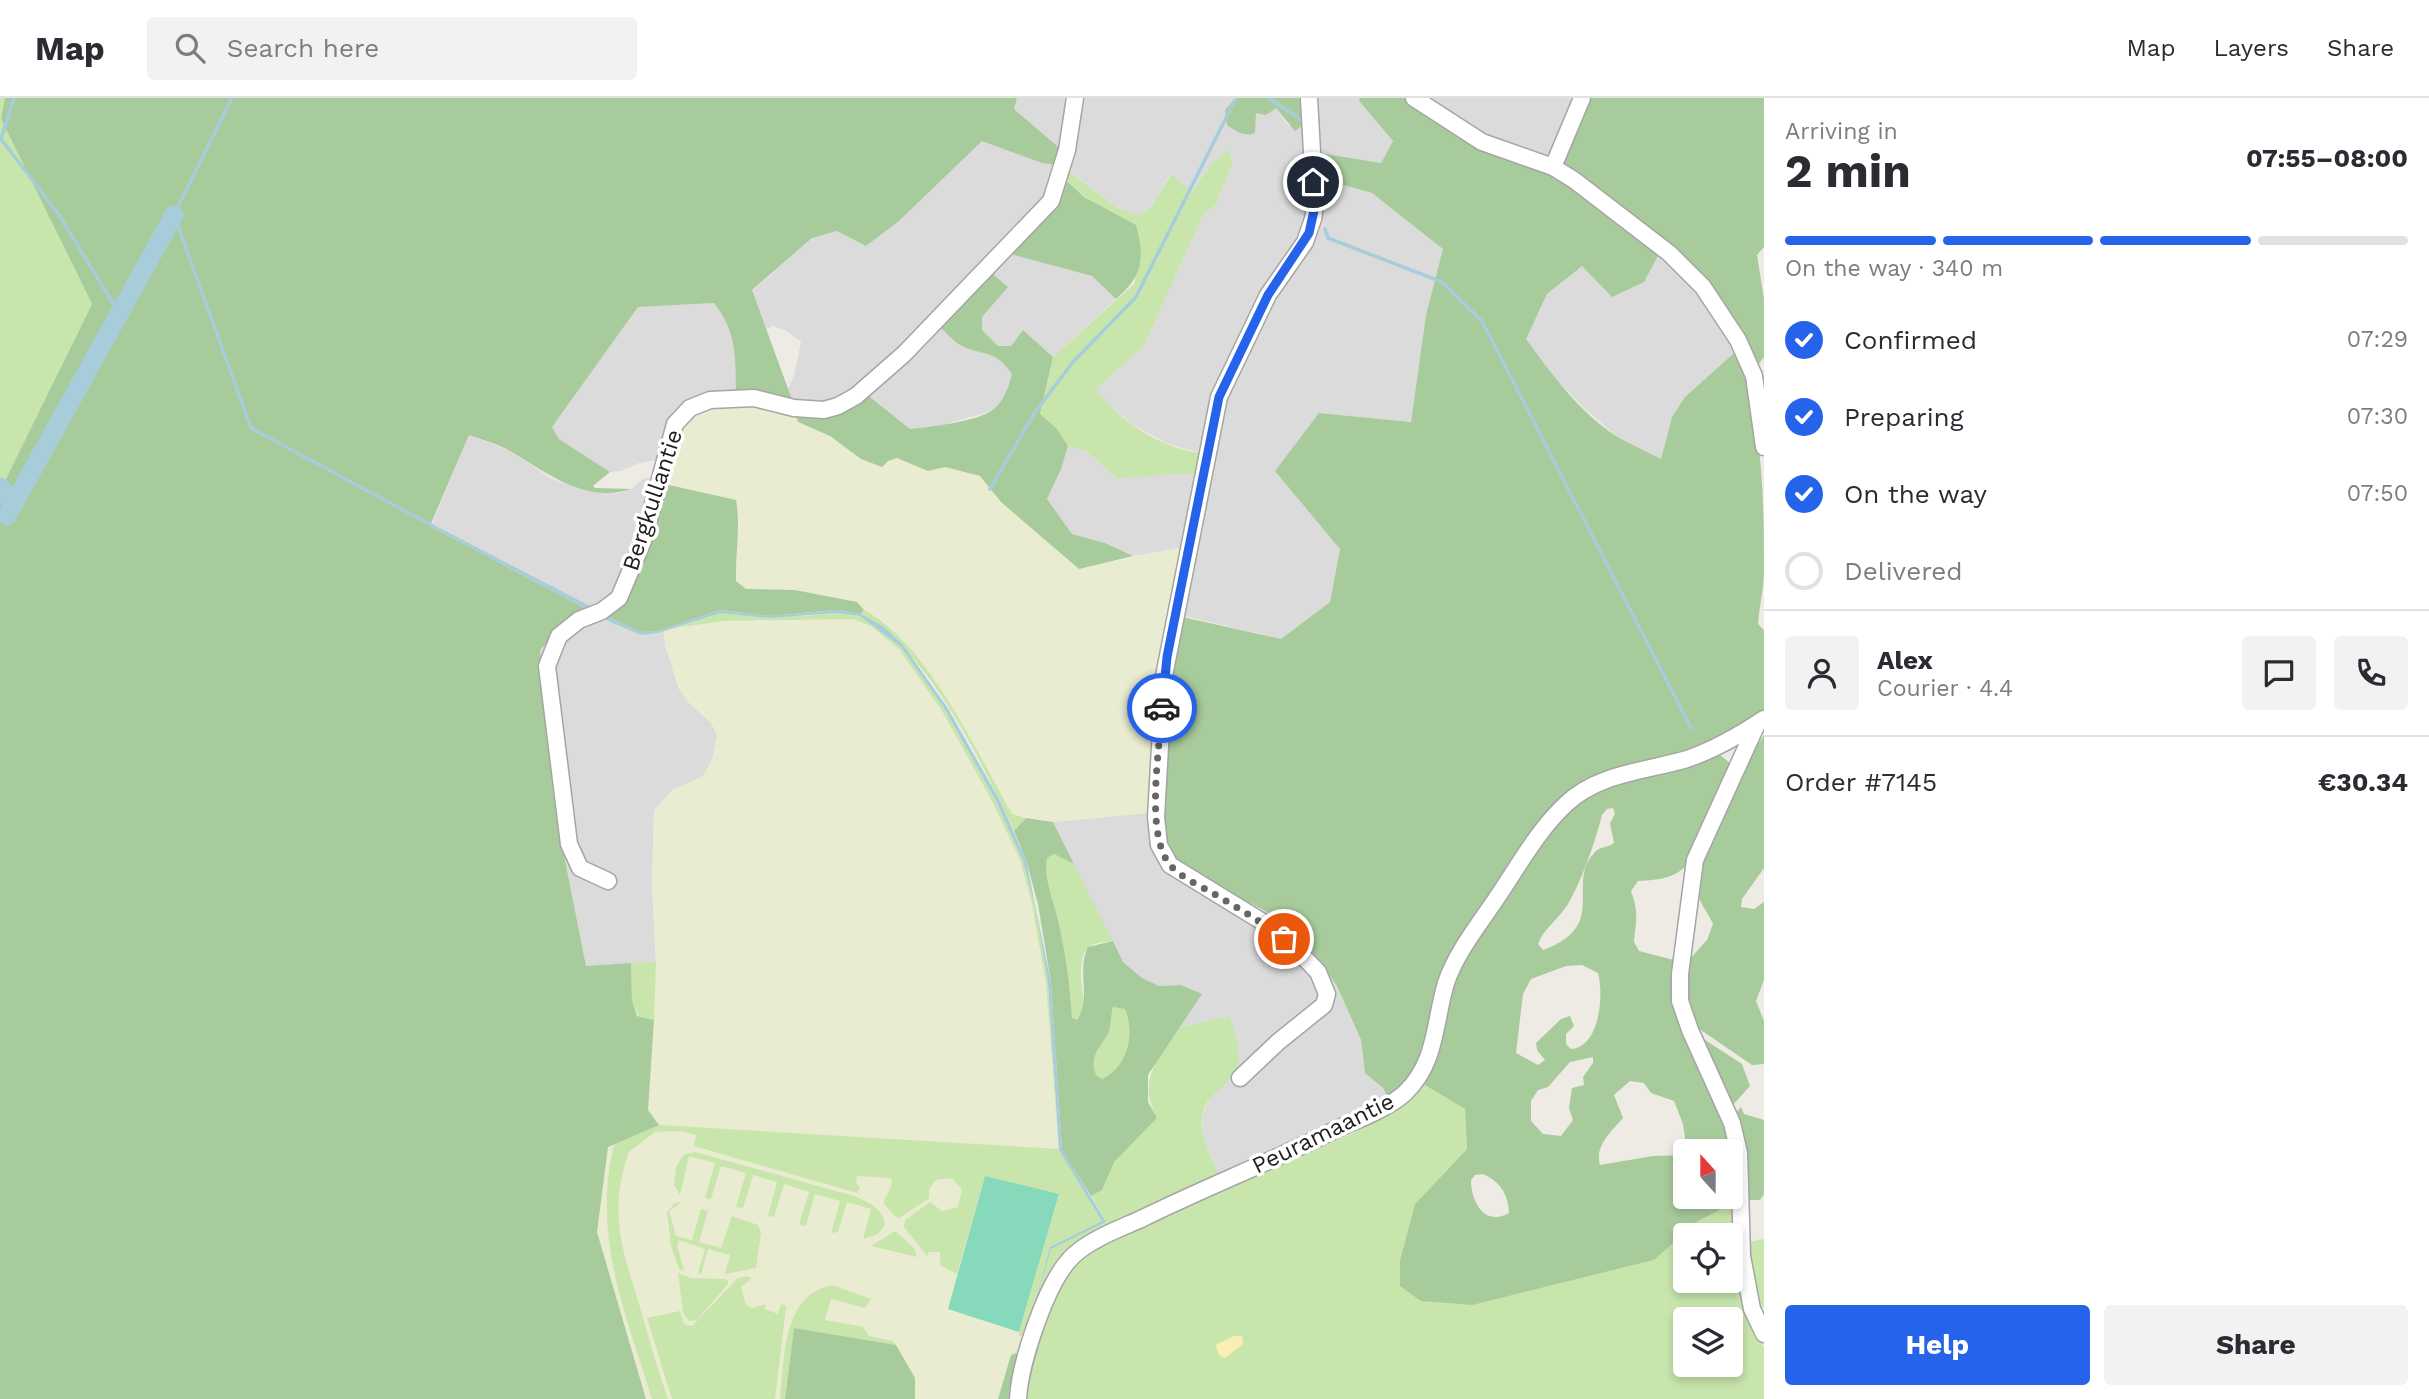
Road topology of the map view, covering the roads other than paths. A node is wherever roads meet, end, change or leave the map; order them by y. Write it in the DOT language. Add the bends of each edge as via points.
graph roads {
  1 [pos="1074,98"];
  2 [pos="1309,98"];
  3 [pos="1414,98"];
  4 [pos="1582,98"];
  5 [pos="1553,167"];
  6 [pos="1764,447"];
  7 [pos="1761,722"];
  8 [pos="1724,743"];
  9 [pos="1742,762"];
  10 [pos="608,881"];
  11 [pos="1240,1078"];
  12 [pos="1764,1334"];
  13 [pos="1018,1399"];
  1 -- 10 [label="street, Bergkullantie" via="1067,150 1051,201 873,383 824,410 729,398 690,408 675,424 643,541 620,598 559,636 547,666 569,844 580,868"];
  2 -- 11 [label="street" via="1312,226 1268,295 1219,397 1163,695 1156,817 1159,845 1180,874 1266,924 1294,947 1318,972 1327,993 1324,1005"];
  3 -- 5 [label="street" via="1482,142"];
  4 -- 5 [label="street"];
  5 -- 6 [label="street" via="1669,253 1703,287 1738,340 1754,376"];
  7 -- 8 [label="street, Peuramaantie"];
  7 -- 9 [label="street"];
  8 -- 9 [label="street"];
  8 -- 13 [label="street, Peuramaantie" via="1686,759 1591,786 1544,827 1460,953 1446,983 1433,1049 1423,1071 1403,1095 1073,1255 1054,1284 1031,1342 1020,1374"];
  9 -- 12 [label="street" via="1695,860 1680,974 1681,1001 1732,1123 1739,1153 1742,1256 1752,1309"];
}
